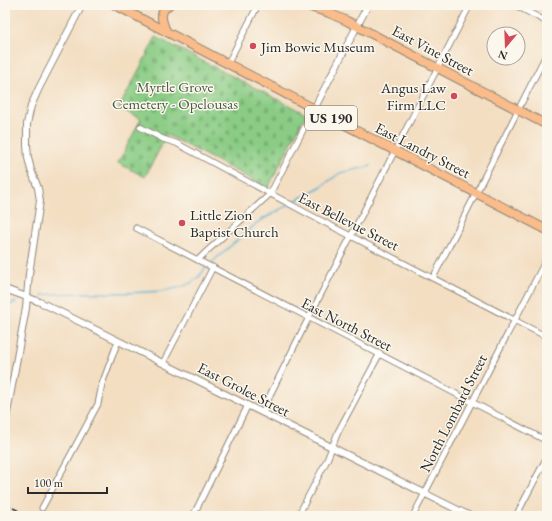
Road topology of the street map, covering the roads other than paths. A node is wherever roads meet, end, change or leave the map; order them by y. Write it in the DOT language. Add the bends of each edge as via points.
graph roads {
  1 [pos="82,5"];
  2 [pos="115,5"];
  3 [pos="169,5"];
  4 [pos="258,5"];
  5 [pos="304,5"];
  6 [pos="368,5"];
  7 [pos="470,5"];
  8 [pos="515,5"];
  9 [pos="547,22"];
  10 [pos="357,27"];
  11 [pos="166,31"];
  12 [pos="547,53"];
  13 [pos="228,63"];
  14 [pos="438,68"];
  15 [pos="314,109"];
  16 [pos="518,110"];
  17 [pos="547,125"];
  18 [pos="140,127"];
  19 [pos="395,151"];
  20 [pos="270,194"];
  21 [pos="477,194"];
  22 [pos="136,228"];
  23 [pos="547,230"];
  24 [pos="351,236"];
  25 [pos="547,258"];
  26 [pos="198,260"];
  27 [pos="210,265"];
  28 [pos="433,278"];
  29 [pos="5,289"];
  30 [pos="27,297"];
  31 [pos="310,317"];
  32 [pos="515,320"];
  33 [pos="547,337"];
  34 [pos="118,341"];
  35 [pos="380,354"];
  36 [pos="163,363"];
  37 [pos="472,402"];
  38 [pos="248,405"];
  39 [pos="263,413"];
  40 [pos="5,424"];
  41 [pos="547,441"];
  42 [pos="332,447"];
  43 [pos="547,457"];
  44 [pos="425,493"];
  45 [pos="42,508"];
  46 [pos="193,516"];
  47 [pos="298,516"];
  48 [pos="413,516"];
  49 [pos="470,516"];
  50 [pos="516,516"];
  1 -- 30 [label="street" via="39,88 28,118 28,158 40,202"];
  2 -- 11 [label="highway, East Landry Street / US 190"];
  3 -- 11 [label="highway" via="161,16"];
  4 -- 13 [label="street"];
  5 -- 10 [label="highway, East Vine Street" via="329,13"];
  6 -- 10 [label="street"];
  7 -- 14 [label="street"];
  8 -- 9 [label="street"];
  10 -- 14 [label="highway, East Vine Street"];
  10 -- 15 [label="street"];
  11 -- 13 [label="highway, East Landry Street / US 190"];
  12 -- 16 [label="street"];
  13 -- 15 [label="highway, East Landry Street / US 190"];
  14 -- 16 [label="highway, East Vine Street"];
  14 -- 19 [label="street"];
  15 -- 19 [label="highway, East Landry Street / US 190"];
  15 -- 20 [label="street"];
  16 -- 17 [label="highway, East Vine Street"];
  16 -- 21 [label="street"];
  18 -- 20 [label="street, East Bellevue Street" via="176,143"];
  19 -- 21 [label="highway, East Landry Street / US 190"];
  19 -- 24 [label="street"];
  20 -- 24 [label="street, East Bellevue Street"];
  20 -- 26 [label="street"];
  21 -- 23 [label="highway, East Landry Street / US 190"];
  21 -- 28 [label="street"];
  22 -- 26 [label="street, East North Street"];
  24 -- 28 [label="street, East Bellevue Street"];
  24 -- 31 [label="street"];
  25 -- 32 [label="street, North Lombard Street"];
  26 -- 27 [label="street, East North Street"];
  27 -- 31 [label="street, East North Street"];
  27 -- 36 [label="street"];
  28 -- 32 [label="street, East Bellevue Street"];
  29 -- 30 [label="street, East Grolee Street"];
  30 -- 34 [label="street, East Grolee Street"];
  30 -- 40 [label="street"];
  31 -- 35 [label="street, East North Street"];
  31 -- 39 [label="street"];
  32 -- 33 [label="street, East Bellevue Street"];
  32 -- 37 [label="street, North Lombard Street"];
  34 -- 36 [label="street, East Grolee Street"];
  34 -- 45 [label="street" via="102,384 98,404"];
  35 -- 37 [label="street, East North Street"];
  35 -- 42 [label="street"];
  36 -- 38 [label="street, East Grolee Street"];
  37 -- 41 [label="street, East North Street"];
  37 -- 44 [label="street, North Lombard Street"];
  38 -- 39 [label="street, East Grolee Street"];
  38 -- 46 [label="street"];
  39 -- 42 [label="street, East Grolee Street"];
  42 -- 44 [label="street, East Grolee Street"];
  42 -- 47 [label="street" via="325,466"];
  43 -- 50 [label="street"];
  44 -- 48 [label="street, North Lombard Street"];
  44 -- 49 [label="street, East Grolee Street"];
}
